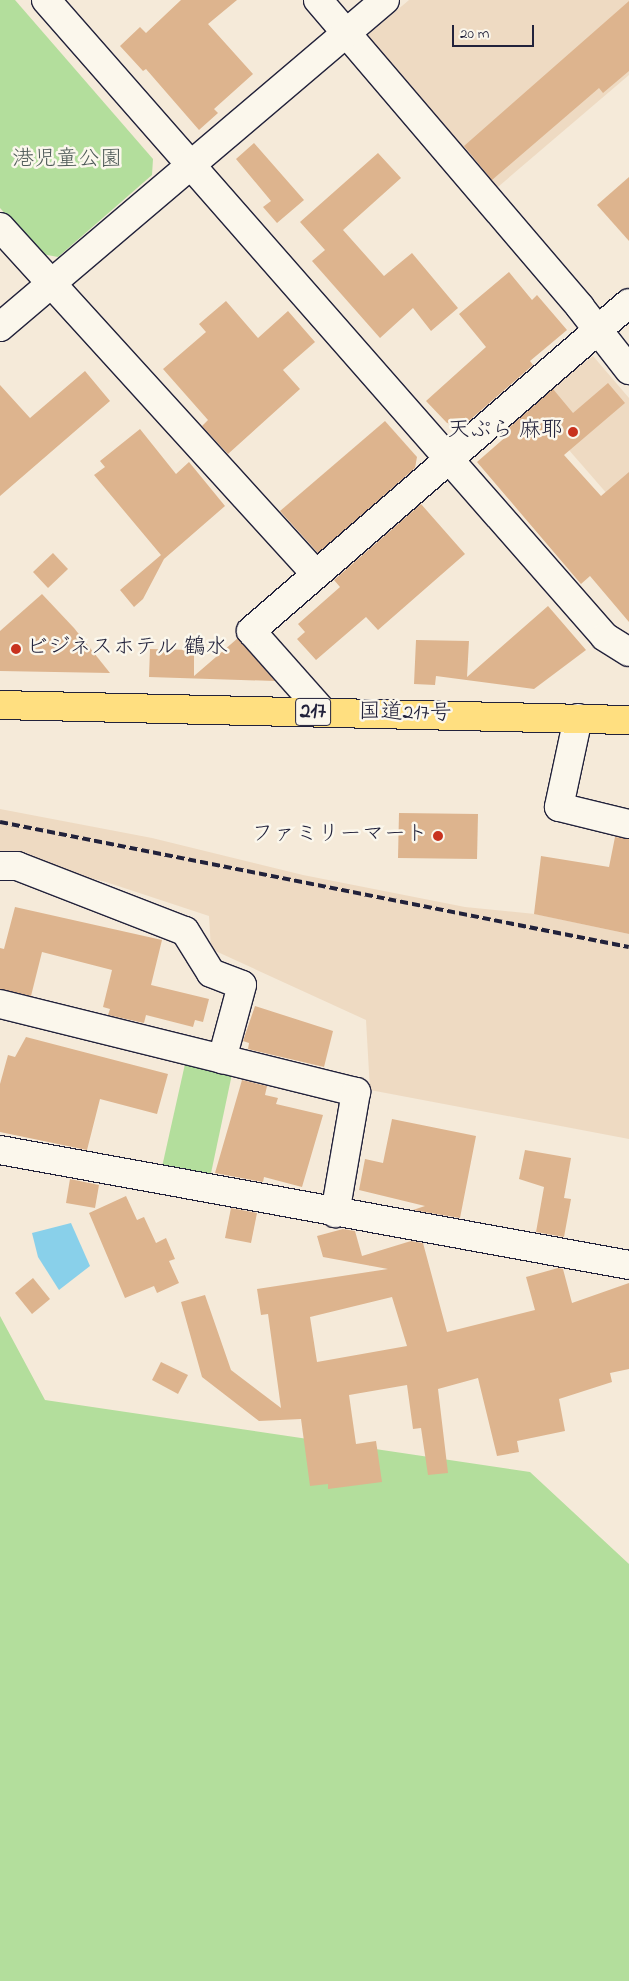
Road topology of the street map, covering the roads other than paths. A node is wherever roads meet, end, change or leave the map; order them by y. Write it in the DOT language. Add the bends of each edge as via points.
graph roads {
  1 [pos="46,0"];
  2 [pos="318,0"];
  3 [pos="385,0"];
  4 [pos="346,33"];
  5 [pos="192,166"];
  6 [pos="0,227"];
  7 [pos="49,282"];
  8 [pos="629,303"];
  9 [pos="0,327"];
  10 [pos="596,331"];
  11 [pos="629,370"];
  12 [pos="448,458"];
  13 [pos="315,573"];
  14 [pos="629,652"];
  15 [pos="0,705"];
  16 [pos="323,712"];
  17 [pos="578,718"];
  18 [pos="629,720"];
  19 [pos="629,824"];
  20 [pos="0,866"];
  21 [pos="0,1004"];
  22 [pos="222,1059"];
  23 [pos="0,1150"];
  24 [pos="335,1213"];
  25 [pos="629,1265"];
  1 -- 5 [label="street"];
  2 -- 4 [label="street"];
  3 -- 4 [label="street"];
  4 -- 5 [label="street"];
  4 -- 10 [label="street" via="580,307"];
  5 -- 7 [label="street"];
  5 -- 12 [label="street"];
  6 -- 7 [label="street"];
  7 -- 9 [label="street"];
  7 -- 13 [label="street"];
  8 -- 10 [label="street"];
  10 -- 11 [label="street"];
  10 -- 12 [label="street"];
  12 -- 13 [label="street"];
  12 -- 14 [label="street" via="605,637"];
  13 -- 16 [label="street" via="251,631"];
  15 -- 16 [label="highway, 国道217号 / 217"];
  16 -- 17 [label="highway, 国道217号 / 217"];
  17 -- 18 [label="highway, 国道217号 / 217"];
  17 -- 19 [label="street" via="559,808"];
  20 -- 22 [label="street" via="17,866 185,931 210,972 242,985"];
  21 -- 22 [label="street"];
  22 -- 24 [label="street" via="356,1092"];
  23 -- 24 [label="street"];
  24 -- 25 [label="street"];
}
